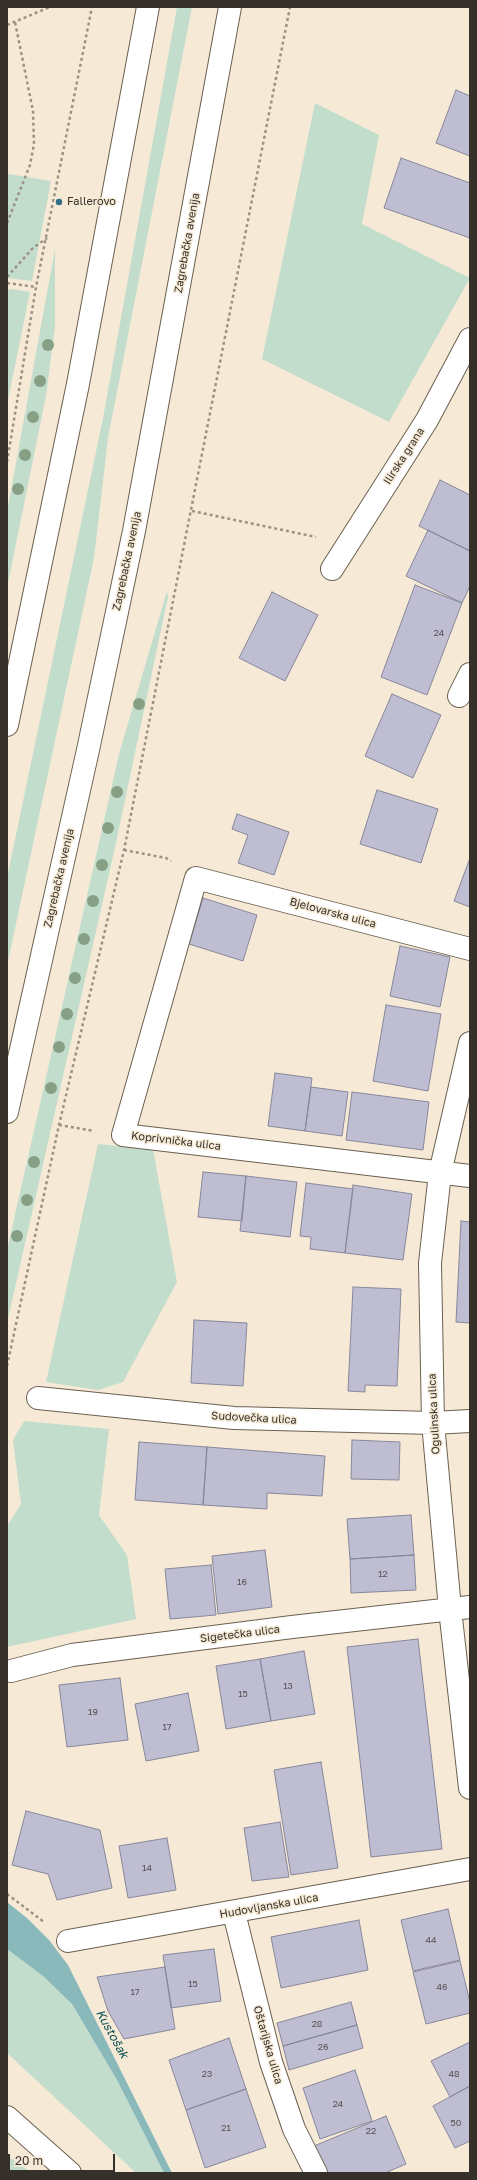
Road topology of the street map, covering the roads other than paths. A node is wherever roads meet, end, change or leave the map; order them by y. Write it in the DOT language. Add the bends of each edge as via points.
graph roads {
  1 [pos="148,7"];
  2 [pos="230,7"];
  3 [pos="470,339"];
  4 [pos="332,569"];
  5 [pos="470,674"];
  6 [pos="459,696"];
  7 [pos="7,726"];
  8 [pos="196,878"];
  9 [pos="470,949"];
  10 [pos="470,1043"];
  11 [pos="7,1112"];
  12 [pos="440,1173"];
  13 [pos="470,1176"];
  14 [pos="38,1398"];
  15 [pos="470,1421"];
  16 [pos="433,1423"];
  17 [pos="460,1608"];
  18 [pos="11,1671"];
  19 [pos="470,1788"];
  20 [pos="470,1869"];
  21 [pos="234,1913"];
  22 [pos="68,1941"];
  23 [pos="7,2117"];
  24 [pos="70,2173"];
  25 [pos="316,2173"];
  1 -- 7 [label="street" via="78,384"];
  2 -- 11 [label="street, Zagrebačka avenija" via="134,531"];
  3 -- 4 [label="street, Ilirska grana" via="427,420"];
  5 -- 6 [label="street"];
  8 -- 9 [label="street, Bjelovarska ulica"];
  8 -- 12 [label="street, Koprivnička ulica" via="123,1135"];
  10 -- 12 [label="street, Ogulinska ulica"];
  12 -- 13 [label="street, Koprivnička ulica"];
  12 -- 16 [label="street, Ogulinska ulica" via="430,1263"];
  14 -- 16 [label="street, Sudovečka ulica" via="234,1418"];
  15 -- 16 [label="street, Sudovečka ulica"];
  16 -- 17 [label="street, Ogulinska ulica"];
  17 -- 18 [label="street, Sigetečka ulica" via="72,1655"];
  17 -- 19 [label="street, Ogulinska ulica"];
  20 -- 21 [label="street, Hudovljanska ulica"];
  21 -- 22 [label="street, Hudovljanska ulica"];
  21 -- 25 [label="street, Oštarijska ulica" via="271,2062 294,2129"];
  23 -- 24 [label="street"];
}
